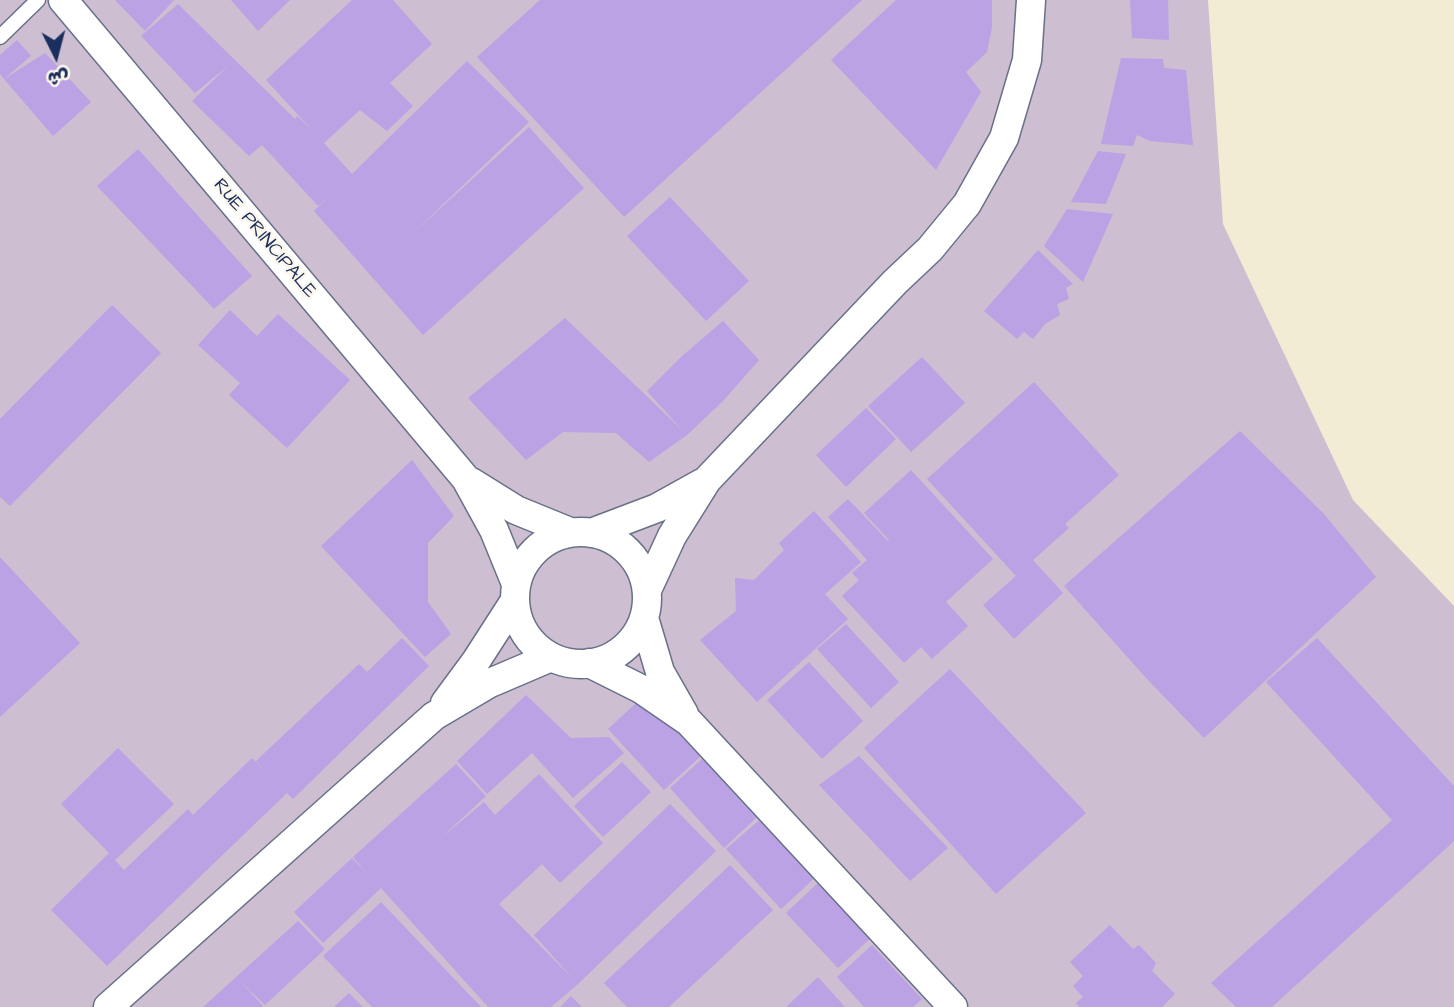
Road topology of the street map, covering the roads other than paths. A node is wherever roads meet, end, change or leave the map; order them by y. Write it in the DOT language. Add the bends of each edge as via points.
graph roads {
  1 [pos="38,0"];
  2 [pos="63,0"];
  3 [pos="1031,0"];
  4 [pos="0,37"];
  5 [pos="466,479"];
  6 [pos="707,480"];
  7 [pos="581,532"];
  8 [pos="647,590"];
  9 [pos="515,593"];
  10 [pos="644,618"];
  11 [pos="551,657"];
  12 [pos="589,663"];
  13 [pos="434,716"];
  14 [pos="689,722"];
  15 [pos="108,1007"];
  16 [pos="953,1007"];
  1 -- 4 [label="lane"];
  2 -- 5 [label="street, RUE PRINCIPALE"];
  3 -- 6 [label="street" via="1027,60 1004,138 967,204 930,249"];
  5 -- 7 [label="street, RUE PRINCIPALE" via="516,510"];
  5 -- 9 [label="street, RUE PRINCIPALE" via="494,530"];
  6 -- 7 [label="street" via="625,522"];
  6 -- 8 [label="street" via="672,536"];
  7 -- 8 [label="street" via="612,539 629,552 641,569"];
  7 -- 9 [label="street" via="551,539 535,550 523,566"];
  8 -- 10 [label="street"];
  9 -- 11 [label="street" via="518,619 526,635"];
  9 -- 13 [label="street" via="470,670"];
  10 -- 12 [label="street" via="623,649"];
  10 -- 14 [label="street" via="660,672"];
  11 -- 12 [label="street"];
  11 -- 13 [label="street" via="490,683"];
  12 -- 14 [label="street" via="641,689"];
  13 -- 15 [label="street"];
  14 -- 16 [label="street"];
}
